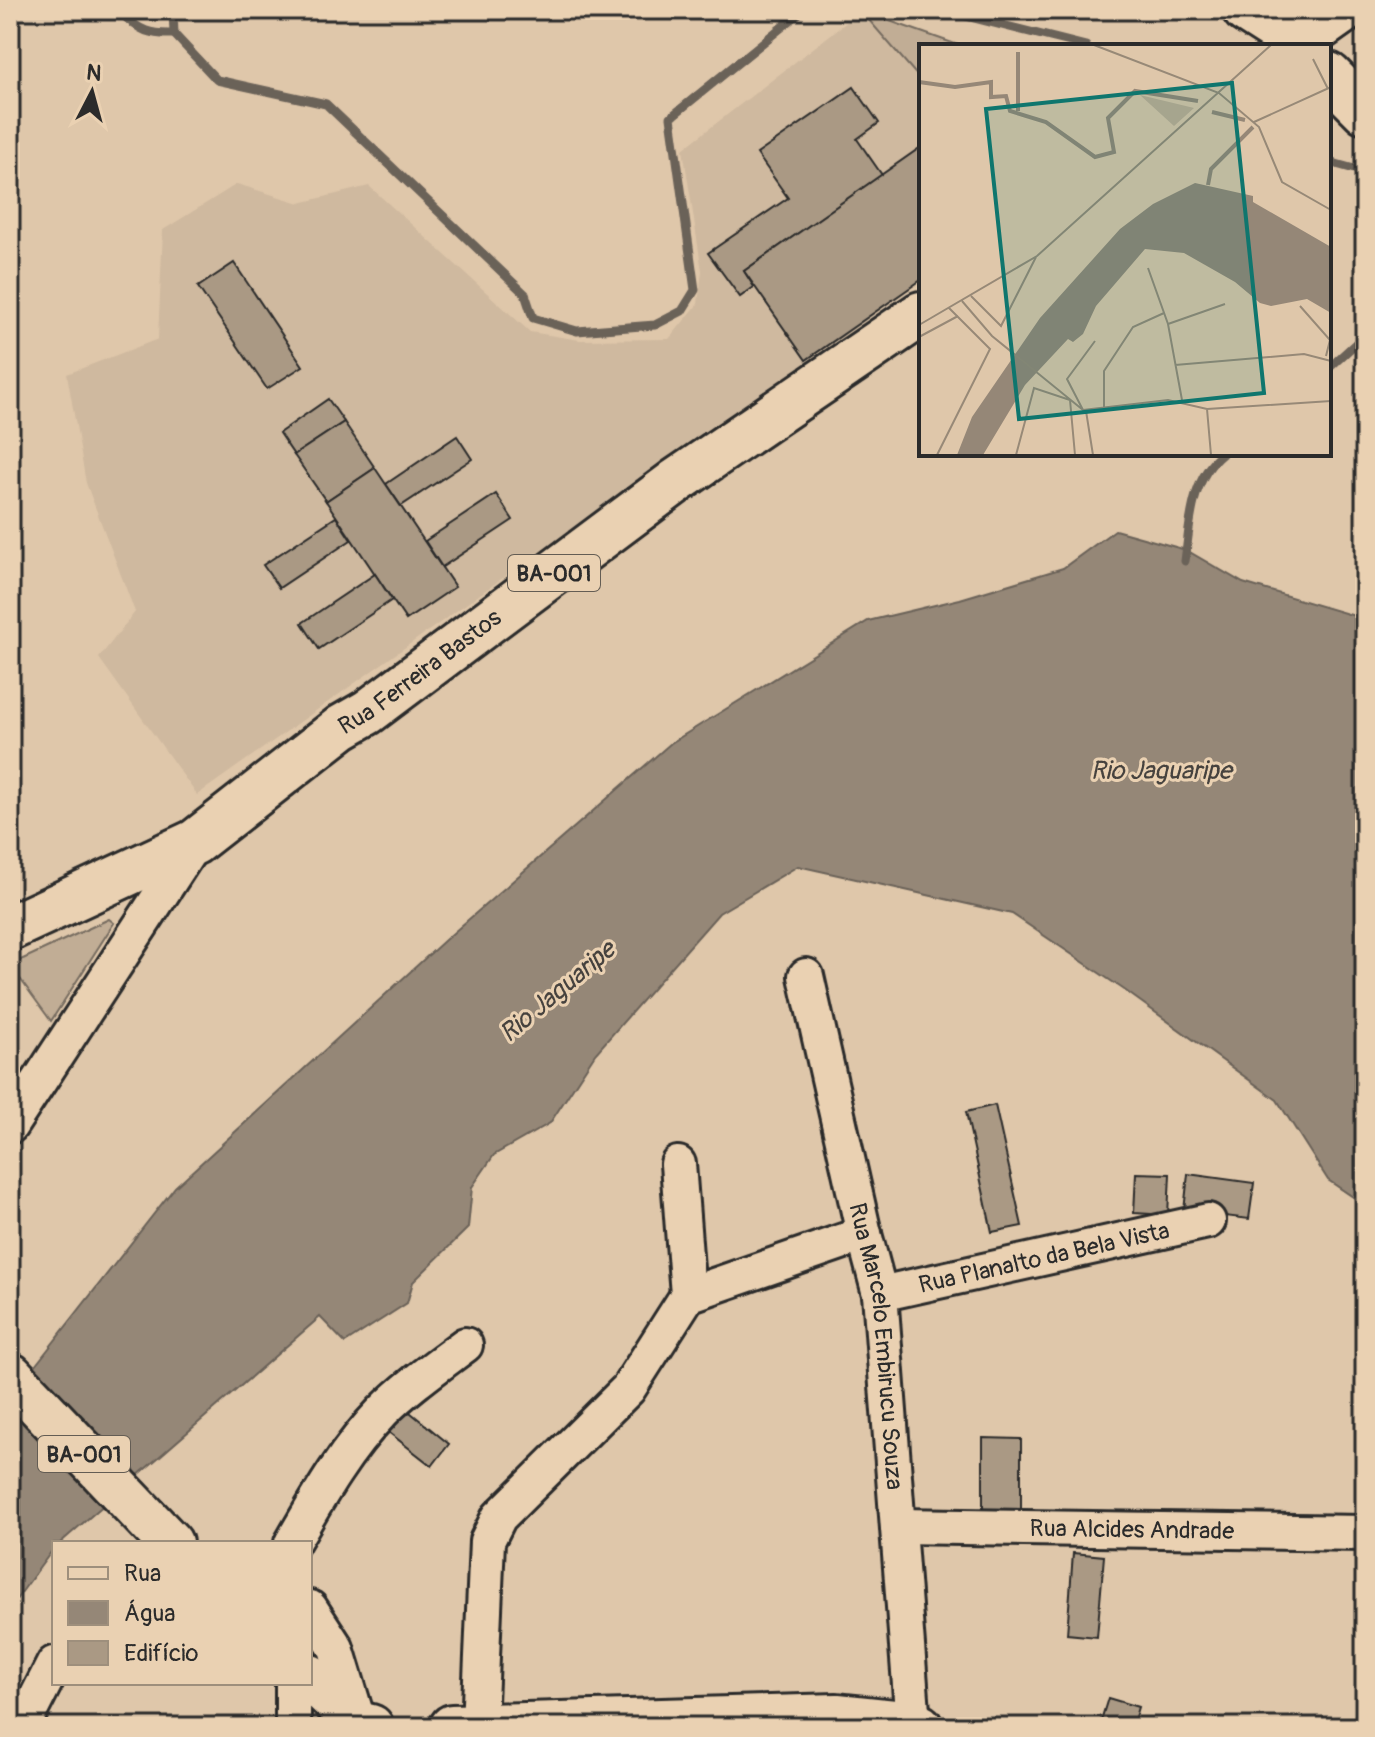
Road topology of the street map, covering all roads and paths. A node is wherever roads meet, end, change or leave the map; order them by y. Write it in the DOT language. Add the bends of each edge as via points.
graph roads {
  1 [pos="1245,10"];
  2 [pos="1345,10"];
  3 [pos="1296,44"];
  4 [pos="1298,44"];
  5 [pos="1331,77"];
  6 [pos="1365,111"];
  7 [pos="919,315"];
  8 [pos="195,842"];
  9 [pos="10,928"];
  10 [pos="806,976"];
  11 [pos="10,1126"];
  12 [pos="678,1164"];
  13 [pos="1208,1221"];
  14 [pos="864,1234"];
  15 [pos="880,1294"];
  16 [pos="688,1295"];
  17 [pos="465,1345"];
  18 [pos="10,1375"];
  19 [pos="898,1526"];
  20 [pos="1365,1533"];
  21 [pos="164,1538"];
  22 [pos="293,1541"];
  23 [pos="312,1611"];
  24 [pos="52,1668"];
  25 [pos="312,1679"];
  26 [pos="293,1685"];
  27 [pos="916,1725"];
  28 [pos="365,1726"];
  29 [pos="479,1726"];
  30 [pos="22,1727"];
  31 [pos="293,1727"];
  32 [pos="452,1727"];
  1 -- 3 [label="main road"];
  2 -- 4 [label="main road"];
  5 -- 6 [label="main road"];
  7 -- 8 [label="main road, Rua Ferreira Bastos / BA-001" via="675,482"];
  8 -- 9 [label="main road, BA-001"];
  8 -- 11 [label="street"];
  10 -- 14 [label="street, Rua Marcelo Embirucu Souza"];
  12 -- 16 [label="street"];
  13 -- 15 [label="street, Rua Planalto da Bela Vista"];
  14 -- 15 [label="street, Rua Marcelo Embirucu Souza"];
  14 -- 16 [label="street"];
  15 -- 19 [label="street, Rua Marcelo Embirucu Souza"];
  16 -- 29 [label="street" via="628,1389 499,1517 487,1541"];
  17 -- 22 [label="street" via="375,1421 329,1479"];
  18 -- 21 [label="main road, BA-001"];
  19 -- 20 [label="street, Rua Alcides Andrade"];
  19 -- 27 [label="street, Rua Marcelo Embirucu Souza"];
  23 -- 28 [label="street" via="336,1648"];
  24 -- 30 [label="street"];
  25 -- 28 [label="main road"];
  26 -- 31 [label="street"];
  27 -- 29 [label="main road" via="837,1716"];
  29 -- 32 [label="main road"];
}
